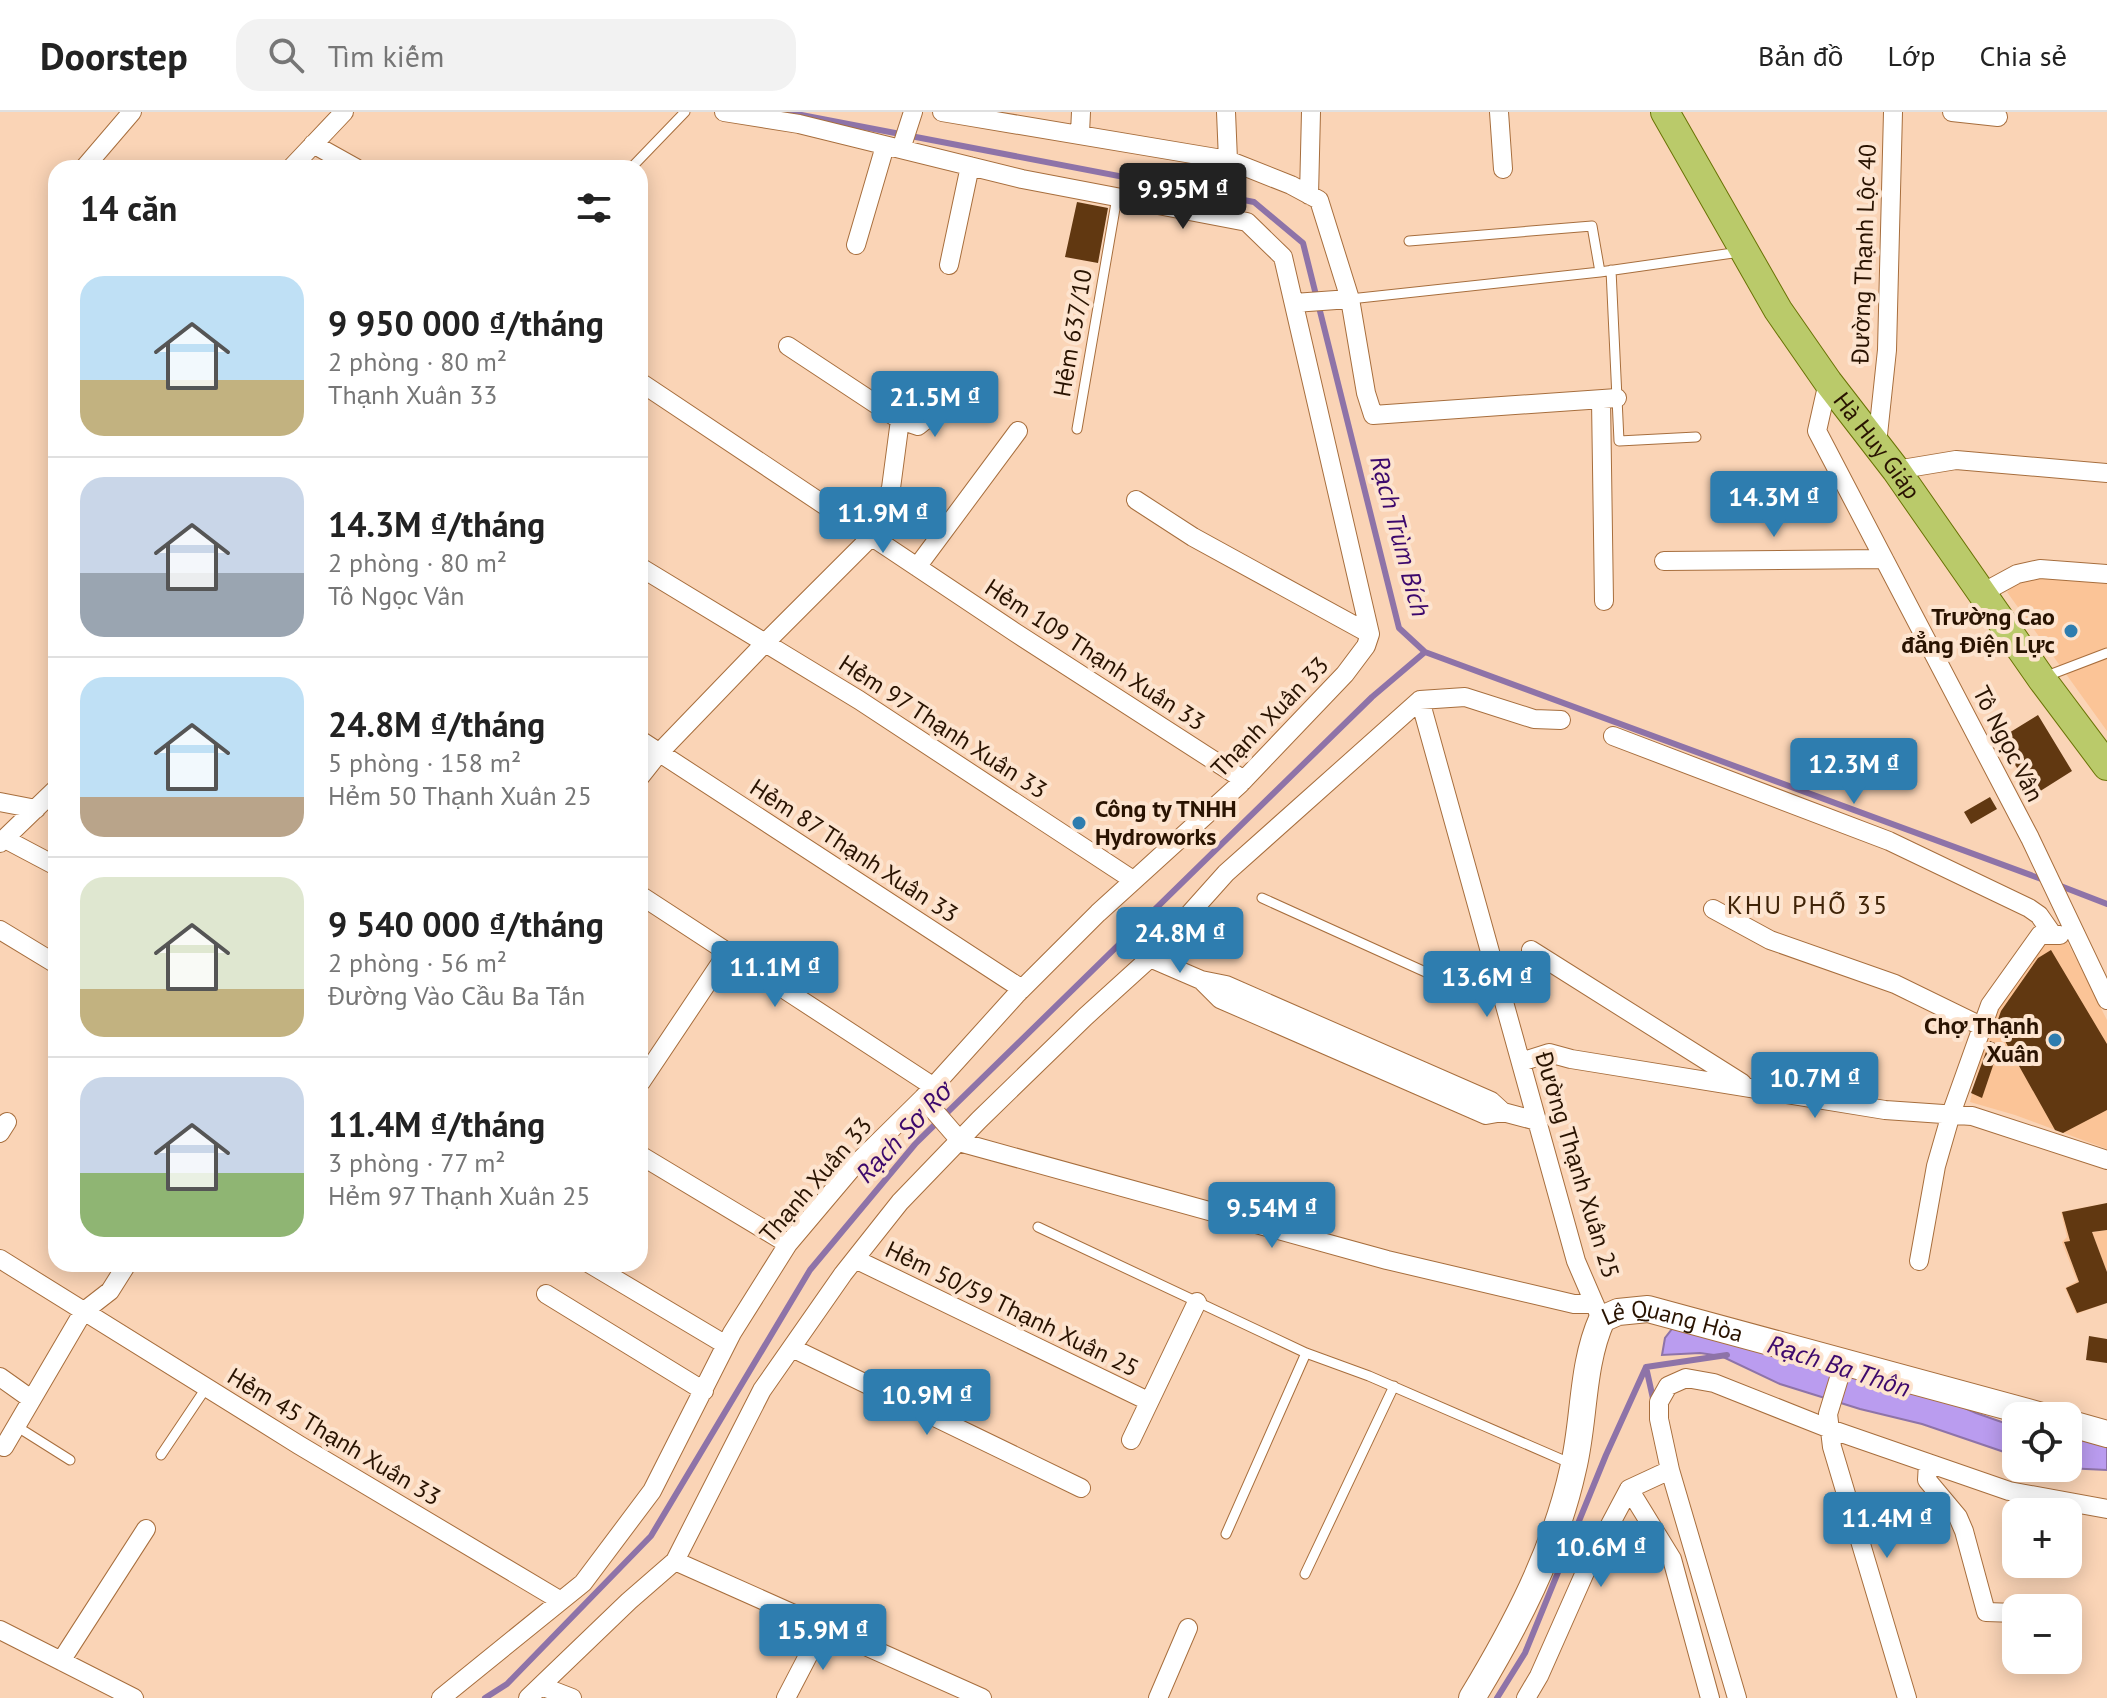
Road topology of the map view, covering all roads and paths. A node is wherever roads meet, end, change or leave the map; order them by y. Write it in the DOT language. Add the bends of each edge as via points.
graph roads {
  1 [pos="132,112"];
  2 [pos="344,112"];
  3 [pos="685,112"];
  4 [pos="724,112"];
  5 [pos="913,112"];
  6 [pos="942,112"];
  7 [pos="1081,112"];
  8 [pos="1226,112"];
  9 [pos="1311,112"];
  10 [pos="1499,112"];
  11 [pos="1665,112"];
  12 [pos="1893,112"];
  13 [pos="1952,112"];
  14 [pos="988,116"];
  15 [pos="1998,117"];
  16 [pos="1080,133"];
  17 [pos="313,144"];
  18 [pos="893,147"];
  19 [pos="91,160"];
  20 [pos="298,160"];
  21 [pos="342,160"];
  22 [pos="639,160"];
  23 [pos="1228,160"];
  24 [pos="970,166"];
  25 [pos="1503,169"];
  26 [pos="1309,195"];
  27 [pos="1117,197"];
  28 [pos="1409,241"];
  29 [pos="856,245"];
  30 [pos="1745,251"];
  31 [pos="949,265"];
  32 [pos="1611,270"];
  33 [pos="1600,272"];
  34 [pos="1350,299"];
  35 [pos="1294,303"];
  36 [pos="788,346"];
  37 [pos="1828,382"];
  38 [pos="648,387"];
  39 [pos="957,395"];
  40 [pos="1609,399"];
  41 [pos="900,420"];
  42 [pos="1077,429"];
  43 [pos="1018,431"];
  44 [pos="1696,437"];
  45 [pos="1877,444"];
  46 [pos="1896,470"];
  47 [pos="2107,473"];
  48 [pos="1136,500"];
  49 [pos="871,537"];
  50 [pos="1884,559"];
  51 [pos="1664,561"];
  52 [pos="917,567"];
  53 [pos="648,572"];
  54 [pos="2107,574"];
  55 [pos="1982,593"];
  56 [pos="1604,601"];
  57 [pos="1370,634"];
  58 [pos="766,642"];
  59 [pos="2107,653"];
  60 [pos="2041,678"];
  61 [pos="1420,700"];
  62 [pos="1561,720"];
  63 [pos="1613,736"];
  64 [pos="648,745"];
  65 [pos="659,753"];
  66 [pos="2107,766"];
  67 [pos="648,767"];
  68 [pos="1244,780"];
  69 [pos="48,797"];
  70 [pos="0,802"];
  71 [pos="36,809"];
  72 [pos="2,841"];
  73 [pos="48,862"];
  74 [pos="1133,880"];
  75 [pos="1262,898"];
  76 [pos="648,900"];
  77 [pos="1713,909"];
  78 [pos="2071,927"];
  79 [pos="0,930"];
  80 [pos="2053,935"];
  81 [pos="1531,950"];
  82 [pos="728,952"];
  83 [pos="1150,958"];
  84 [pos="48,959"];
  85 [pos="1022,989"];
  86 [pos="1503,998"];
  87 [pos="2107,1000"];
  88 [pos="1983,1027"];
  89 [pos="1521,1062"];
  90 [pos="648,1072"];
  91 [pos="1750,1088"];
  92 [pos="928,1092"];
  93 [pos="1951,1114"];
  94 [pos="1537,1121"];
  95 [pos="959,1142"];
  96 [pos="648,1160"];
  97 [pos="2107,1160"];
  98 [pos="1038,1227"];
  99 [pos="788,1244"];
  100 [pos="0,1259"];
  101 [pos="855,1259"];
  102 [pos="1919,1261"];
  103 [pos="122,1272"];
  104 [pos="603,1272"];
  105 [pos="546,1294"];
  106 [pos="1197,1302"];
  107 [pos="83,1312"];
  108 [pos="1598,1312"];
  109 [pos="726,1345"];
  110 [pos="792,1348"];
  111 [pos="1306,1353"];
  112 [pos="1842,1367"];
  113 [pos="0,1377"];
  114 [pos="1394,1386"];
  115 [pos="206,1388"];
  116 [pos="704,1391"];
  117 [pos="31,1399"];
  118 [pos="1148,1401"];
  119 [pos="2002,1406"];
  120 [pos="1829,1421"];
  121 [pos="16,1426"];
  122 [pos="2082,1427"];
  123 [pos="2107,1434"];
  124 [pos="1131,1440"];
  125 [pos="4,1447"];
  126 [pos="161,1455"];
  127 [pos="70,1460"];
  128 [pos="1928,1463"];
  129 [pos="1574,1465"];
  130 [pos="1670,1470"];
  131 [pos="1081,1488"];
  132 [pos="1629,1489"];
  133 [pos="2107,1509"];
  134 [pos="146,1529"];
  135 [pos="1226,1534"];
  136 [pos="675,1561"];
  137 [pos="1305,1574"];
  138 [pos="561,1601"];
  139 [pos="2002,1613"];
  140 [pos="823,1627"];
  141 [pos="1188,1628"];
  142 [pos="0,1630"];
  143 [pos="61,1661"];
  144 [pos="942,1690"];
  145 [pos="534,1692"];
  146 [pos="134,1698"];
  147 [pos="441,1698"];
  148 [pos="572,1698"];
  149 [pos="786,1698"];
  150 [pos="982,1698"];
  151 [pos="1158,1698"];
  152 [pos="1472,1698"];
  153 [pos="1526,1698"];
  154 [pos="1710,1698"];
  155 [pos="1737,1698"];
  156 [pos="1907,1698"];
  1 -- 19 [label="street"];
  2 -- 17 [label="street"];
  3 -- 22 [label="lane"];
  4 -- 18 [label="street"];
  5 -- 18 [label="street"];
  6 -- 14 [label="street"];
  7 -- 16 [label="street"];
  8 -- 23 [label="street"];
  9 -- 26 [label="street"];
  10 -- 25 [label="street"];
  11 -- 30 [label="main road, Hà Huy Giáp"];
  12 -- 45 [label="street, Đường Thạnh Lộc 40" via="1887,350"];
  13 -- 15 [label="street"];
  14 -- 16 [label="street"];
  16 -- 23 [label="street"];
  17 -- 20 [label="street"];
  17 -- 21 [label="street"];
  18 -- 24 [label="street"];
  18 -- 29 [label="street"];
  23 -- 26 [label="street"];
  24 -- 27 [label="street"];
  24 -- 31 [label="street"];
  26 -- 34 [label="street" via="1319,200"];
  27 -- 35 [label="street" via="1247,222 1283,257"];
  27 -- 42 [label="lane, Hẻm 637/10"];
  28 -- 33 [label="lane" via="1592,226"];
  30 -- 32 [label="lane"];
  30 -- 37 [label="main road, Hà Huy Giáp"];
  32 -- 33 [label="lane"];
  32 -- 40 [label="lane"];
  33 -- 34 [label="lane"];
  34 -- 35 [label="street"];
  34 -- 40 [label="street" via="1373,415"];
  35 -- 57 [label="street"];
  36 -- 41 [label="street"];
  37 -- 45 [label="main road, Hà Huy Giáp"];
  37 -- 50 [label="street, Tô Ngọc Vân" via="1817,431"];
  38 -- 49 [label="street, Hẻm 109 Thạnh Xuân 33"];
  39 -- 41 [label="street" via="918,426"];
  40 -- 44 [label="lane" via="1619,441"];
  40 -- 56 [label="street"];
  41 -- 49 [label="street" via="891,488"];
  43 -- 52 [label="street"];
  45 -- 46 [label="main road, Hà Huy Giáp"];
  46 -- 47 [label="street" via="1956,460"];
  46 -- 55 [label="main road, Hà Huy Giáp"];
  48 -- 57 [label="street"];
  49 -- 52 [label="street, Hẻm 109 Thạnh Xuân 33"];
  49 -- 58 [label="street"];
  50 -- 51 [label="street"];
  50 -- 78 [label="street, Tô Ngọc Vân"];
  52 -- 68 [label="street, Hẻm 109 Thạnh Xuân 33"];
  53 -- 58 [label="street, Hẻm 97 Thạnh Xuân 33"];
  54 -- 55 [label="street" via="2040,569 2017,574"];
  55 -- 60 [label="main road, Hà Huy Giáp"];
  57 -- 68 [label="street, Thạnh Xuân 33" via="1345,674"];
  58 -- 65 [label="street"];
  58 -- 74 [label="street, Hẻm 97 Thạnh Xuân 33"];
  59 -- 60 [label="lane"];
  60 -- 66 [label="main road, Hà Huy Giáp"];
  61 -- 62 [label="street" via="1465,697 1534,719"];
  61 -- 83 [label="street" via="1226,873"];
  61 -- 86 [label="street, Đường Thạnh Xuân 25"];
  63 -- 80 [label="street" via="1889,841 2029,908"];
  64 -- 65 [label="street, Hẻm 87 Thạnh Xuân 33"];
  65 -- 67 [label="street"];
  65 -- 85 [label="street, Hẻm 87 Thạnh Xuân 33"];
  68 -- 74 [label="street, Thạnh Xuân 33"];
  69 -- 71 [label="street"];
  70 -- 71 [label="street"];
  71 -- 72 [label="street"];
  72 -- 73 [label="street"];
  74 -- 85 [label="street, Thạnh Xuân 33"];
  75 -- 86 [label="lane" via="1463,989"];
  76 -- 82 [label="street"];
  77 -- 88 [label="street" via="1770,940 1895,984"];
  78 -- 80 [label="street"];
  78 -- 87 [label="street, Tô Ngọc Vân"];
  79 -- 84 [label="street"];
  80 -- 88 [label="street" via="2040,935 1990,1005"];
  81 -- 91 [label="street"];
  82 -- 90 [label="street"];
  82 -- 92 [label="street"];
  83 -- 94 [label="street" via="1226,985 1435,1076 1491,1101 1503,1112"];
  83 -- 95 [label="street"];
  85 -- 92 [label="street, Thạnh Xuân 33"];
  86 -- 89 [label="street, Đường Thạnh Xuân 25"];
  88 -- 93 [label="street"];
  89 -- 91 [label="street" via="1549,1053"];
  89 -- 94 [label="street, Đường Thạnh Xuân 25"];
  91 -- 93 [label="street" via="1885,1110"];
  92 -- 95 [label="street"];
  92 -- 99 [label="street, Thạnh Xuân 33" via="853,1167"];
  93 -- 97 [label="street" via="1972,1116"];
  93 -- 102 [label="street"];
  94 -- 108 [label="street, Đường Thạnh Xuân 25" via="1576,1261"];
  95 -- 101 [label="street" via="900,1202"];
  95 -- 108 [label="street"];
  96 -- 99 [label="street"];
  98 -- 106 [label="lane"];
  99 -- 109 [label="street, Thạnh Xuân 33"];
  100 -- 107 [label="street, Hẻm 45 Thạnh Xuân 33"];
  101 -- 110 [label="street"];
  101 -- 118 [label="street, Hẻm 50/59 Thạnh Xuân 25"];
  103 -- 107 [label="street" via="110,1291"];
  104 -- 109 [label="street"];
  105 -- 116 [label="street"];
  106 -- 111 [label="lane"];
  106 -- 118 [label="street"];
  107 -- 115 [label="street, Hẻm 45 Thạnh Xuân 33"];
  107 -- 117 [label="street"];
  108 -- 112 [label="street, Lê Quang Hòa" via="1648,1309"];
  108 -- 129 [label="street, Lê Quang Hòa"];
  109 -- 116 [label="street, Thạnh Xuân 33"];
  110 -- 131 [label="street"];
  110 -- 136 [label="street" via="762,1390"];
  111 -- 114 [label="lane"];
  111 -- 135 [label="lane"];
  112 -- 119 [label="street, Lê Quang Hòa"];
  112 -- 120 [label="street"];
  113 -- 117 [label="street"];
  114 -- 129 [label="lane"];
  114 -- 137 [label="lane"];
  115 -- 126 [label="lane"];
  115 -- 138 [label="street, Hẻm 45 Thạnh Xuân 33"];
  116 -- 138 [label="street, Thạnh Xuân 33" via="652,1491 583,1583"];
  117 -- 121 [label="street"];
  118 -- 124 [label="street"];
  120 -- 128 [label="street"];
  120 -- 130 [label="street" via="1686,1378 1668,1386 1659,1402"];
  120 -- 156 [label="street" via="1844,1491"];
  121 -- 125 [label="street"];
  121 -- 127 [label="lane"];
  122 -- 123 [label="street"];
  128 -- 133 [label="street" via="2009,1491"];
  128 -- 139 [label="street" via="1927,1480 1964,1531 1986,1612"];
  129 -- 152 [label="street, Lê Quang Hòa" via="1542,1565"];
  130 -- 132 [label="street"];
  130 -- 155 [label="street"];
  132 -- 153 [label="street"];
  132 -- 154 [label="street" via="1672,1559"];
  134 -- 143 [label="street"];
  136 -- 140 [label="street"];
  136 -- 145 [label="street"];
  138 -- 147 [label="street, Thạnh Xuân 33"];
  140 -- 144 [label="street"];
  140 -- 149 [label="street"];
  141 -- 151 [label="street"];
  142 -- 143 [label="street"];
  143 -- 146 [label="street"];
  144 -- 150 [label="street"];
  145 -- 148 [label="street"];
}
